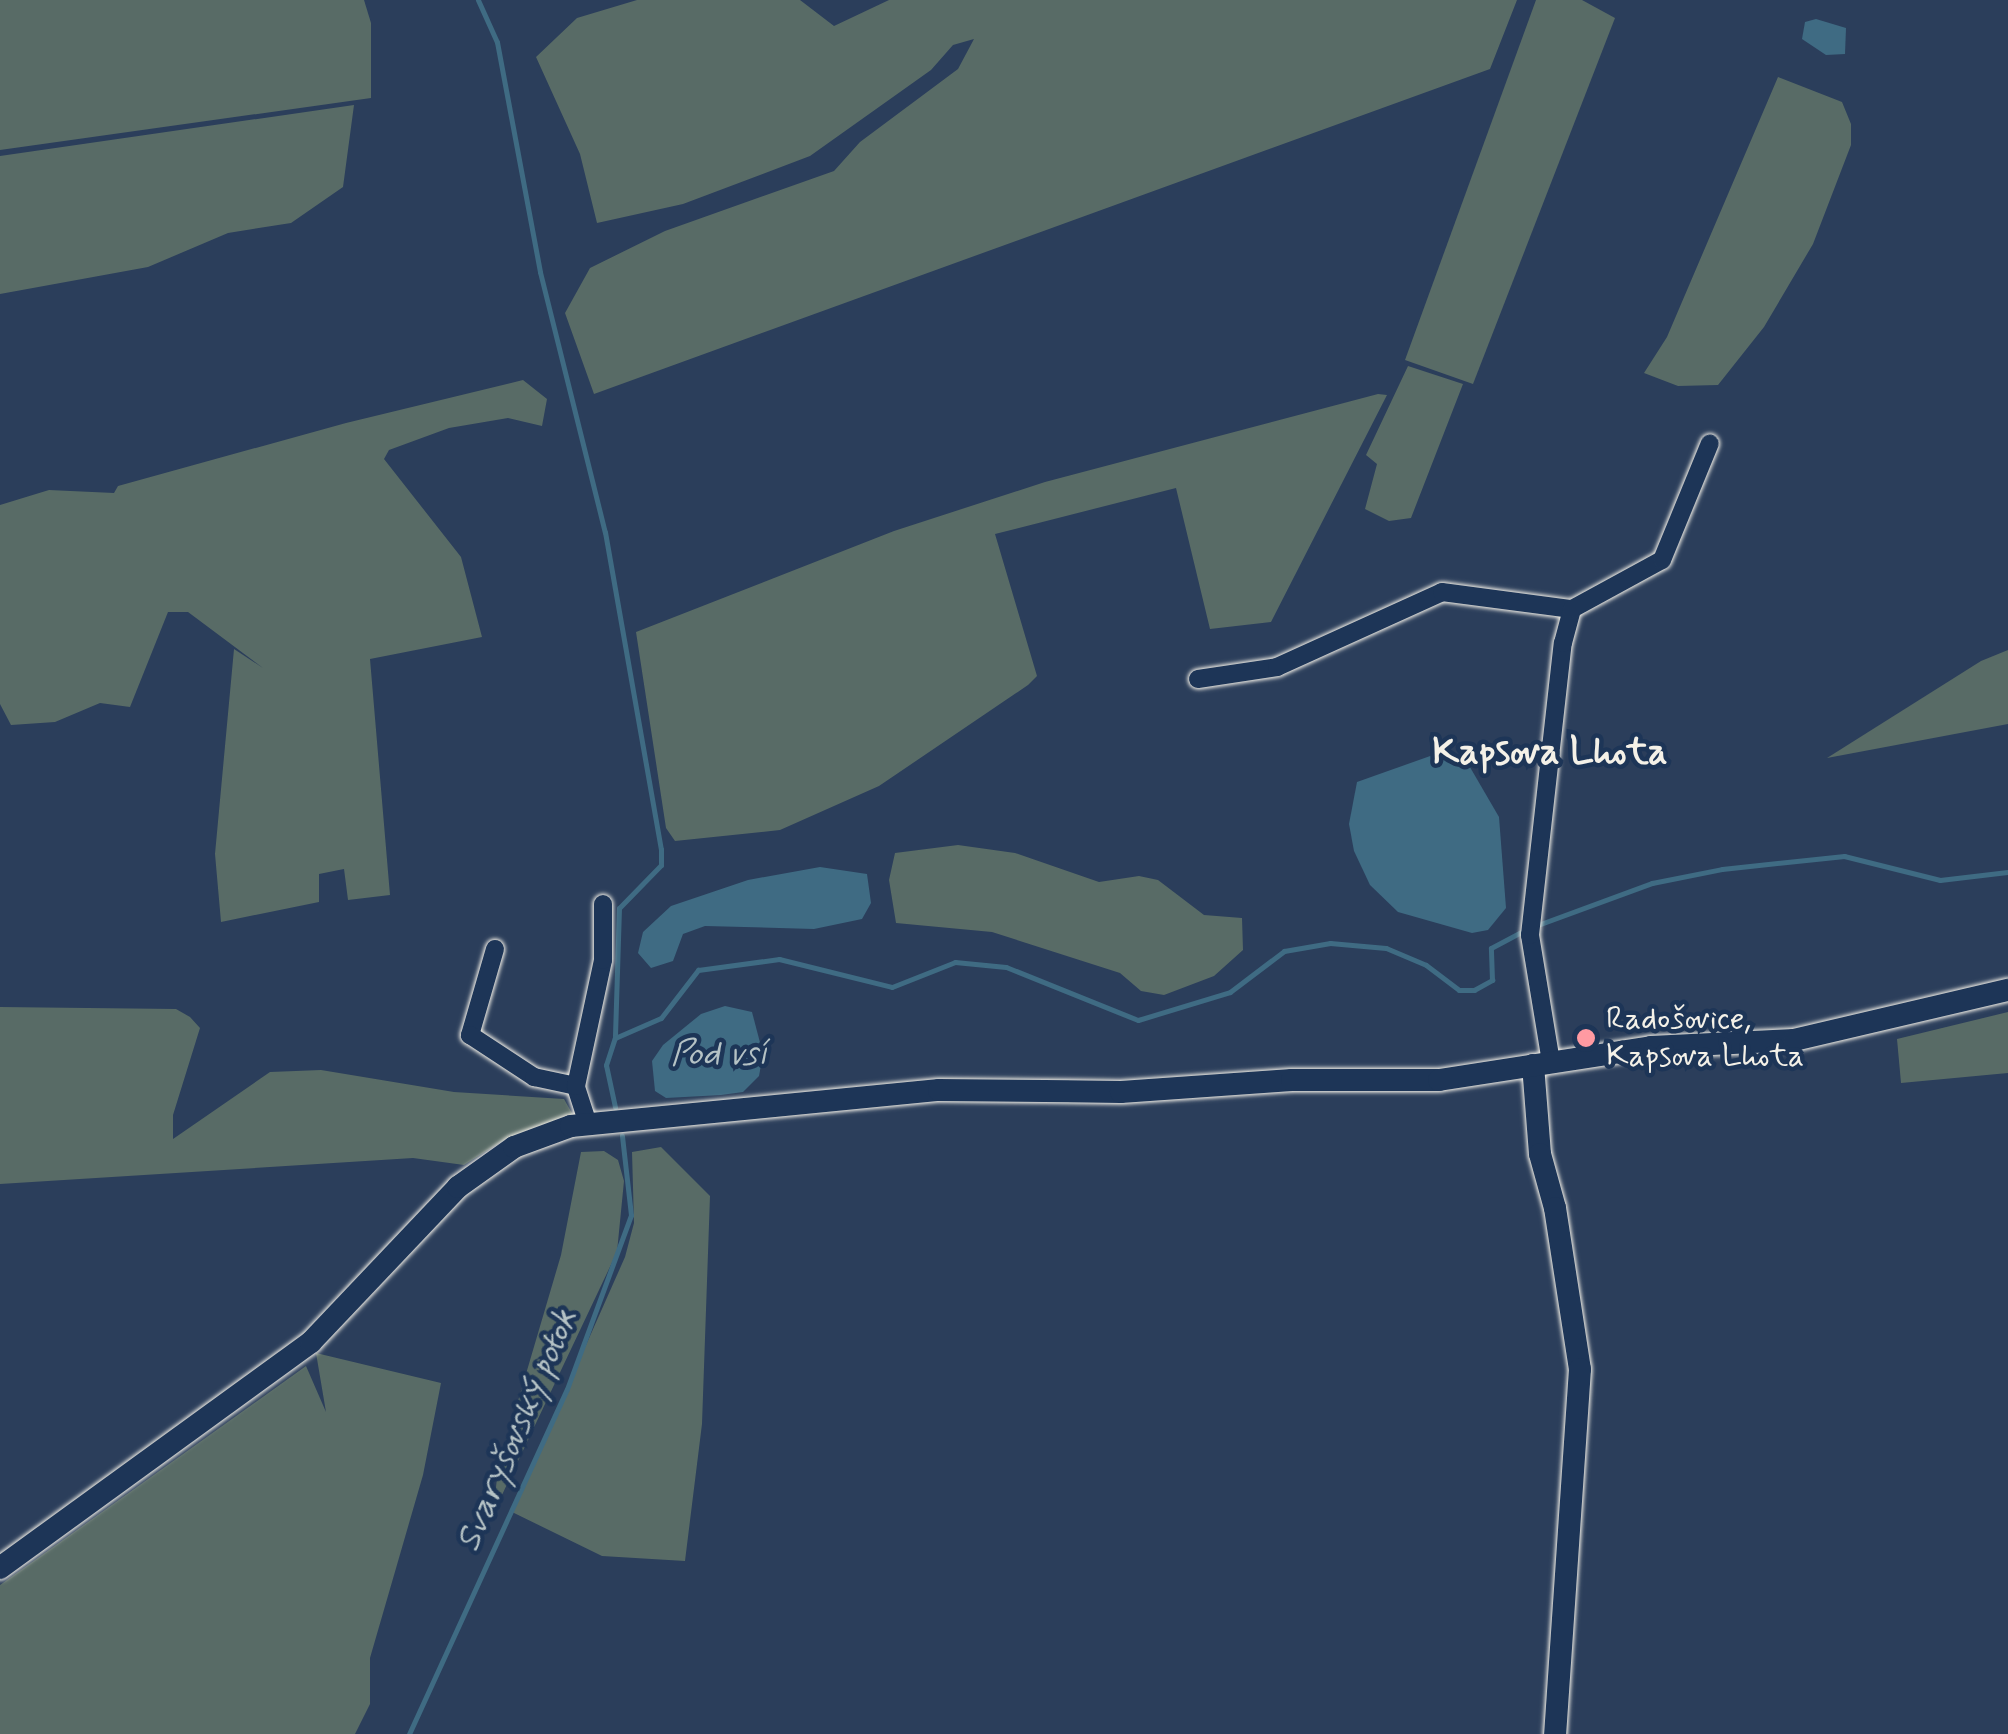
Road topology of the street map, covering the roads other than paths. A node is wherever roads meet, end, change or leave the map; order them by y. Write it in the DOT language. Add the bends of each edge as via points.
graph roads {
  1 [pos="1710,444"];
  2 [pos="1572,609"];
  3 [pos="1198,679"];
  4 [pos="602,904"];
  5 [pos="495,949"];
  6 [pos="2008,990"];
  7 [pos="1542,1063"];
  8 [pos="576,1086"];
  9 [pos="588,1124"];
  10 [pos="0,1568"];
  11 [pos="1555,1734"];
  1 -- 2 [label="street" via="1662,560"];
  2 -- 3 [label="street" via="1442,592 1277,667"];
  2 -- 7 [label="street" via="1562,642 1531,927"];
  4 -- 8 [label="street" via="604,960"];
  5 -- 8 [label="street" via="470,1036 534,1077"];
  6 -- 7 [label="street" via="1794,1040 1651,1047"];
  7 -- 9 [label="street" via="1439,1080 1292,1080 1121,1092 939,1090"];
  7 -- 11 [label="street" via="1540,1154 1580,1369"];
  8 -- 9 [label="street"];
  9 -- 10 [label="street" via="514,1147 458,1187 312,1342"];
}
